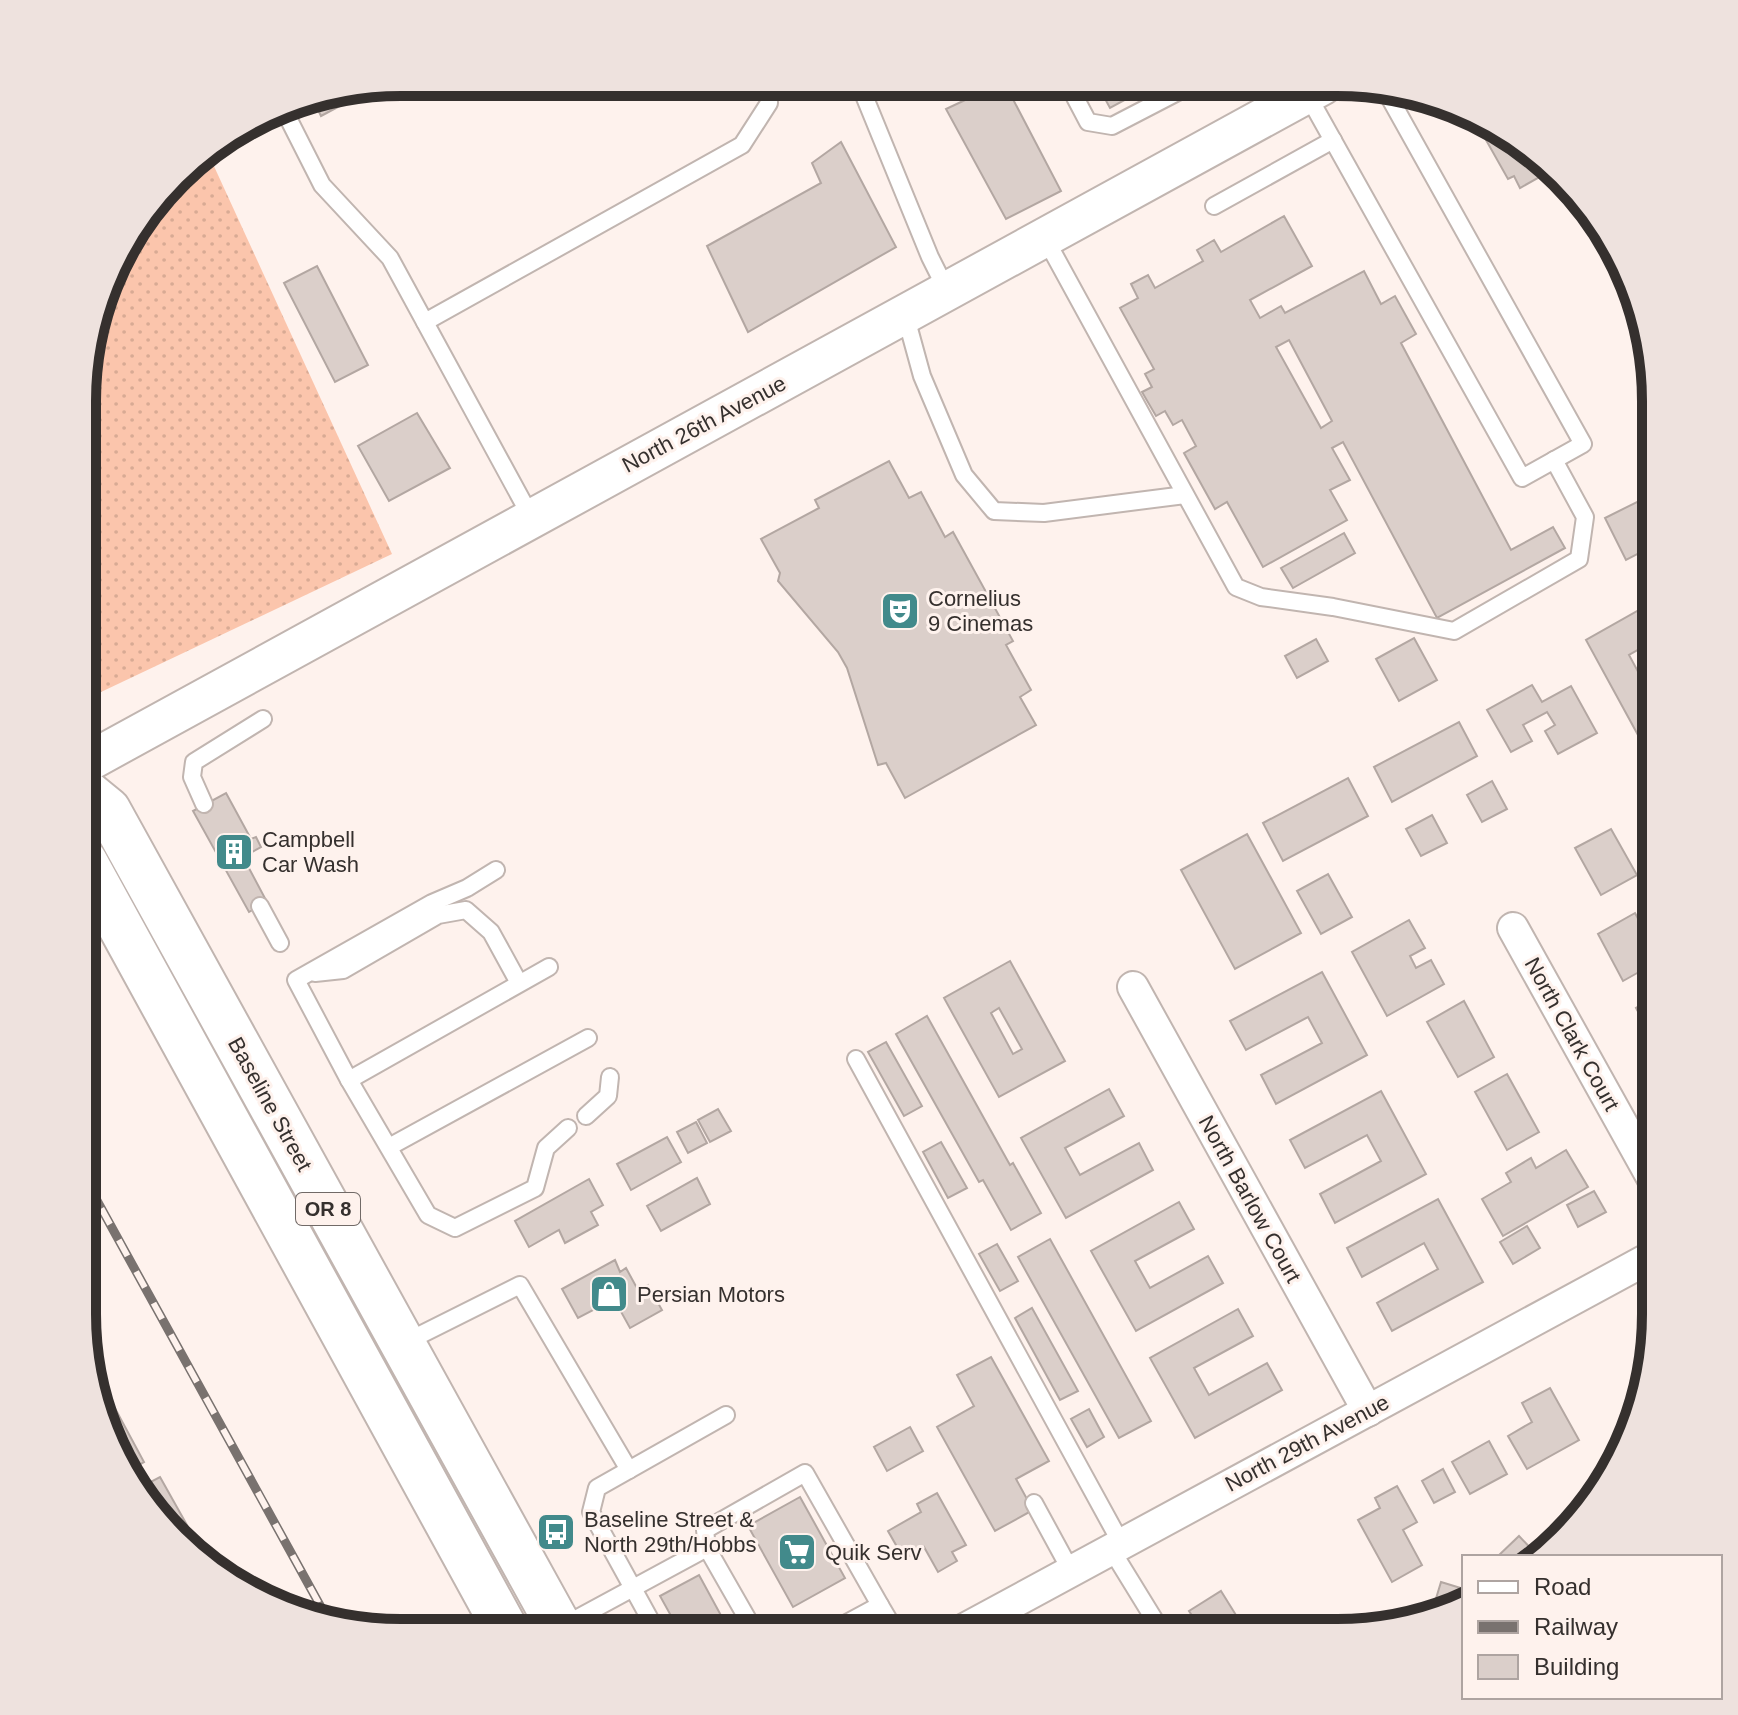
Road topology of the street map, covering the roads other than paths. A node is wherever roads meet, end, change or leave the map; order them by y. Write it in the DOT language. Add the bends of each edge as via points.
graph roads {
  1 [pos="769,96"];
  2 [pos="864,96"];
  3 [pos="1074,96"];
  4 [pos="1170,96"];
  5 [pos="1302,96"];
  6 [pos="1317,96"];
  7 [pos="1391,101"];
  8 [pos="288,118"];
  9 [pos="1333,140"];
  10 [pos="1214,206"];
  11 [pos="1045,238"];
  12 [pos="947,291"];
  13 [pos="905,314"];
  14 [pos="425,322"];
  15 [pos="1554,460"];
  16 [pos="1185,495"];
  17 [pos="531,517"];
  18 [pos="263,719"];
  19 [pos="96,757"];
  20 [pos="96,800"];
  21 [pos="204,804"];
  22 [pos="496,870"];
  23 [pos="96,882"];
  24 [pos="260,906"];
  25 [pos="1513,928"];
  26 [pos="280,943"];
  27 [pos="549,967"];
  28 [pos="307,974"];
  29 [pos="519,983"];
  30 [pos="1133,987"];
  31 [pos="588,1038"];
  32 [pos="856,1059"];
  33 [pos="610,1077"];
  34 [pos="349,1080"];
  35 [pos="586,1116"];
  36 [pos="568,1128"];
  37 [pos="389,1147"];
  38 [pos="1642,1160"];
  39 [pos="1642,1262"];
  40 [pos="402,1344"];
  41 [pos="1368,1411"];
  42 [pos="726,1415"];
  43 [pos="629,1470"];
  44 [pos="1034,1503"];
  45 [pos="1116,1546"];
  46 [pos="707,1548"];
  47 [pos="1071,1571"];
  48 [pos="633,1588"];
  49 [pos="880,1605"];
  50 [pos="500,1619"];
  51 [pos="555,1619"];
  52 [pos="580,1619"];
  53 [pos="650,1619"];
  54 [pos="748,1619"];
  55 [pos="854,1619"];
  56 [pos="888,1619"];
  57 [pos="983,1619"];
  58 [pos="1155,1619"];
  1 -- 14 [label="lane" via="742,145"];
  2 -- 12 [label="lane"];
  3 -- 4 [label="lane" via="1088,122 1112,126"];
  5 -- 11 [label="street, North 26th Avenue"];
  6 -- 9 [label="lane"];
  7 -- 15 [label="lane" via="1583,444"];
  8 -- 14 [label="lane" via="322,185 390,258"];
  9 -- 10 [label="lane"];
  9 -- 15 [label="lane" via="1522,478"];
  11 -- 12 [label="street, North 26th Avenue"];
  11 -- 16 [label="lane"];
  12 -- 13 [label="street, North 26th Avenue"];
  13 -- 16 [label="lane" via="922,376 964,475 994,511 1044,513"];
  13 -- 17 [label="street, North 26th Avenue"];
  14 -- 17 [label="lane"];
  15 -- 16 [label="lane" via="1585,517 1579,559 1454,631 1261,597 1236,587"];
  17 -- 19 [label="street, North 26th Avenue"];
  18 -- 21 [label="lane" via="194,762 192,777"];
  20 -- 40 [label="highway, Baseline Street / OR 8" via="108,810"];
  22 -- 28 [label="lane"];
  23 -- 50 [label="highway, Baseline Street / OR 8"];
  24 -- 26 [label="lane"];
  25 -- 38 [label="street, North Clark Court"];
  27 -- 29 [label="lane"];
  28 -- 29 [label="lane" via="343,970 438,915 466,910 491,932"];
  28 -- 34 [label="lane" via="296,980"];
  29 -- 34 [label="lane"];
  30 -- 41 [label="street, North Barlow Court"];
  31 -- 37 [label="lane"];
  32 -- 45 [label="lane"];
  33 -- 35 [label="lane" via="608,1096"];
  34 -- 37 [label="lane"];
  36 -- 37 [label="lane" via="546,1148 535,1188 455,1228 428,1215"];
  39 -- 41 [label="street, North 29th Avenue"];
  40 -- 43 [label="lane" via="520,1285"];
  40 -- 51 [label="highway, Baseline Street / OR 8"];
  41 -- 45 [label="street, North 29th Avenue"];
  42 -- 43 [label="lane"];
  43 -- 48 [label="lane" via="597,1488 591,1512"];
  44 -- 47 [label="lane"];
  45 -- 47 [label="street, North 29th Avenue"];
  45 -- 58 [label="lane"];
  46 -- 48 [label="lane"];
  46 -- 49 [label="lane" via="705,1530 805,1473"];
  46 -- 54 [label="lane"];
  47 -- 57 [label="street, North 29th Avenue"];
  48 -- 52 [label="lane"];
  48 -- 53 [label="lane"];
  49 -- 55 [label="lane"];
  49 -- 56 [label="lane"];
}
